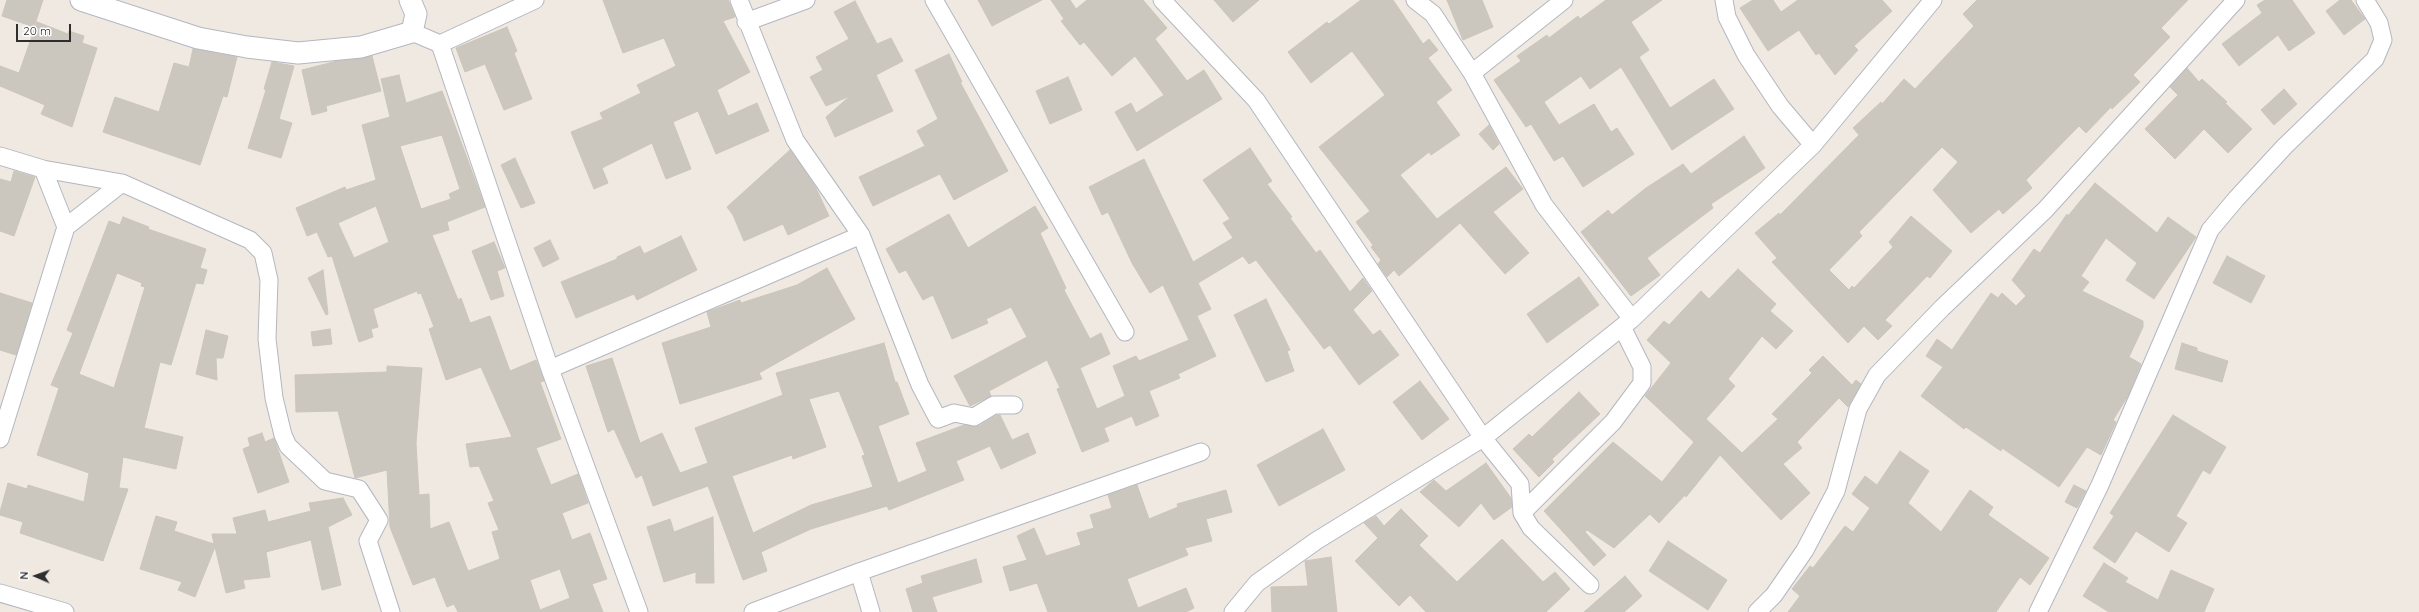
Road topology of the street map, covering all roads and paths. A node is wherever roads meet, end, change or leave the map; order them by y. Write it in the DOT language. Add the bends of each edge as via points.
graph roads {
  1 [pos="81,0"];
  2 [pos="410,0"];
  3 [pos="535,0"];
  4 [pos="739,0"];
  5 [pos="806,0"];
  6 [pos="934,0"];
  7 [pos="1162,0"];
  8 [pos="1415,0"];
  9 [pos="1564,0"];
  10 [pos="1724,0"];
  11 [pos="1933,0"];
  12 [pos="2236,0"];
  13 [pos="2365,0"];
  14 [pos="746,22"];
  15 [pos="412,32"];
  16 [pos="440,44"];
  17 [pos="1472,73"];
  18 [pos="1813,146"];
  19 [pos="0,156"];
  20 [pos="43,169"];
  21 [pos="122,183"];
  22 [pos="66,227"];
  23 [pos="861,235"];
  24 [pos="1627,323"];
  25 [pos="1125,332"];
  26 [pos="550,369"];
  27 [pos="1014,406"];
  28 [pos="1483,438"];
  29 [pos="0,439"];
  30 [pos="1201,452"];
  31 [pos="1522,513"];
  32 [pos="859,572"];
  33 [pos="1590,585"];
  34 [pos="0,593"];
  35 [pos="65,612"];
  36 [pos="390,612"];
  37 [pos="639,612"];
  38 [pos="753,612"];
  39 [pos="871,612"];
  40 [pos="1233,612"];
  41 [pos="1757,612"];
  42 [pos="2038,612"];
  1 -- 15 [label="street" via="198,38 247,48 298,53 361,47"];
  2 -- 15 [label="street" via="416,14"];
  3 -- 16 [label="street"];
  4 -- 14 [label="street"];
  5 -- 14 [label="street"];
  6 -- 25 [label="street"];
  7 -- 28 [label="street" via="1256,100"];
  8 -- 17 [label="street" via="1433,14"];
  9 -- 17 [label="street"];
  10 -- 18 [label="street" via="1727,17 1746,55 1780,106"];
  11 -- 18 [label="street"];
  12 -- 41 [label="street" via="2045,210 1942,308 1877,375 1858,409 1836,491 1805,550 1774,594"];
  13 -- 42 [label="street" via="2379,23 2383,40 2375,59 2285,146 2210,230 2100,485"];
  14 -- 23 [label="street" via="795,140"];
  15 -- 16 [label="street"];
  16 -- 26 [label="street"];
  17 -- 24 [label="street" via="1544,205"];
  18 -- 24 [label="street"];
  19 -- 20 [label="street"];
  20 -- 21 [label="street"];
  20 -- 22 [label="street"];
  21 -- 22 [label="street"];
  21 -- 36 [label="street" via="250,240 263,253 269,280 267,339 274,398 283,435 288,446 325,481 359,489 379,520 368,542"];
  22 -- 29 [label="street"];
  23 -- 26 [label="street"];
  23 -- 27 [label="street" via="920,385 938,419 954,412 974,417 994,405"];
  24 -- 28 [label="street"];
  24 -- 31 [label="street" via="1642,367 1642,382 1613,422"];
  26 -- 37 [label="street"];
  28 -- 31 [label="street" via="1520,484"];
  28 -- 40 [label="street" via="1316,541 1257,583"];
  30 -- 32 [label="street"];
  31 -- 33 [label="street" via="1546,544"];
  32 -- 38 [label="street"];
  32 -- 39 [label="street"];
  34 -- 35 [label="street"];
}
